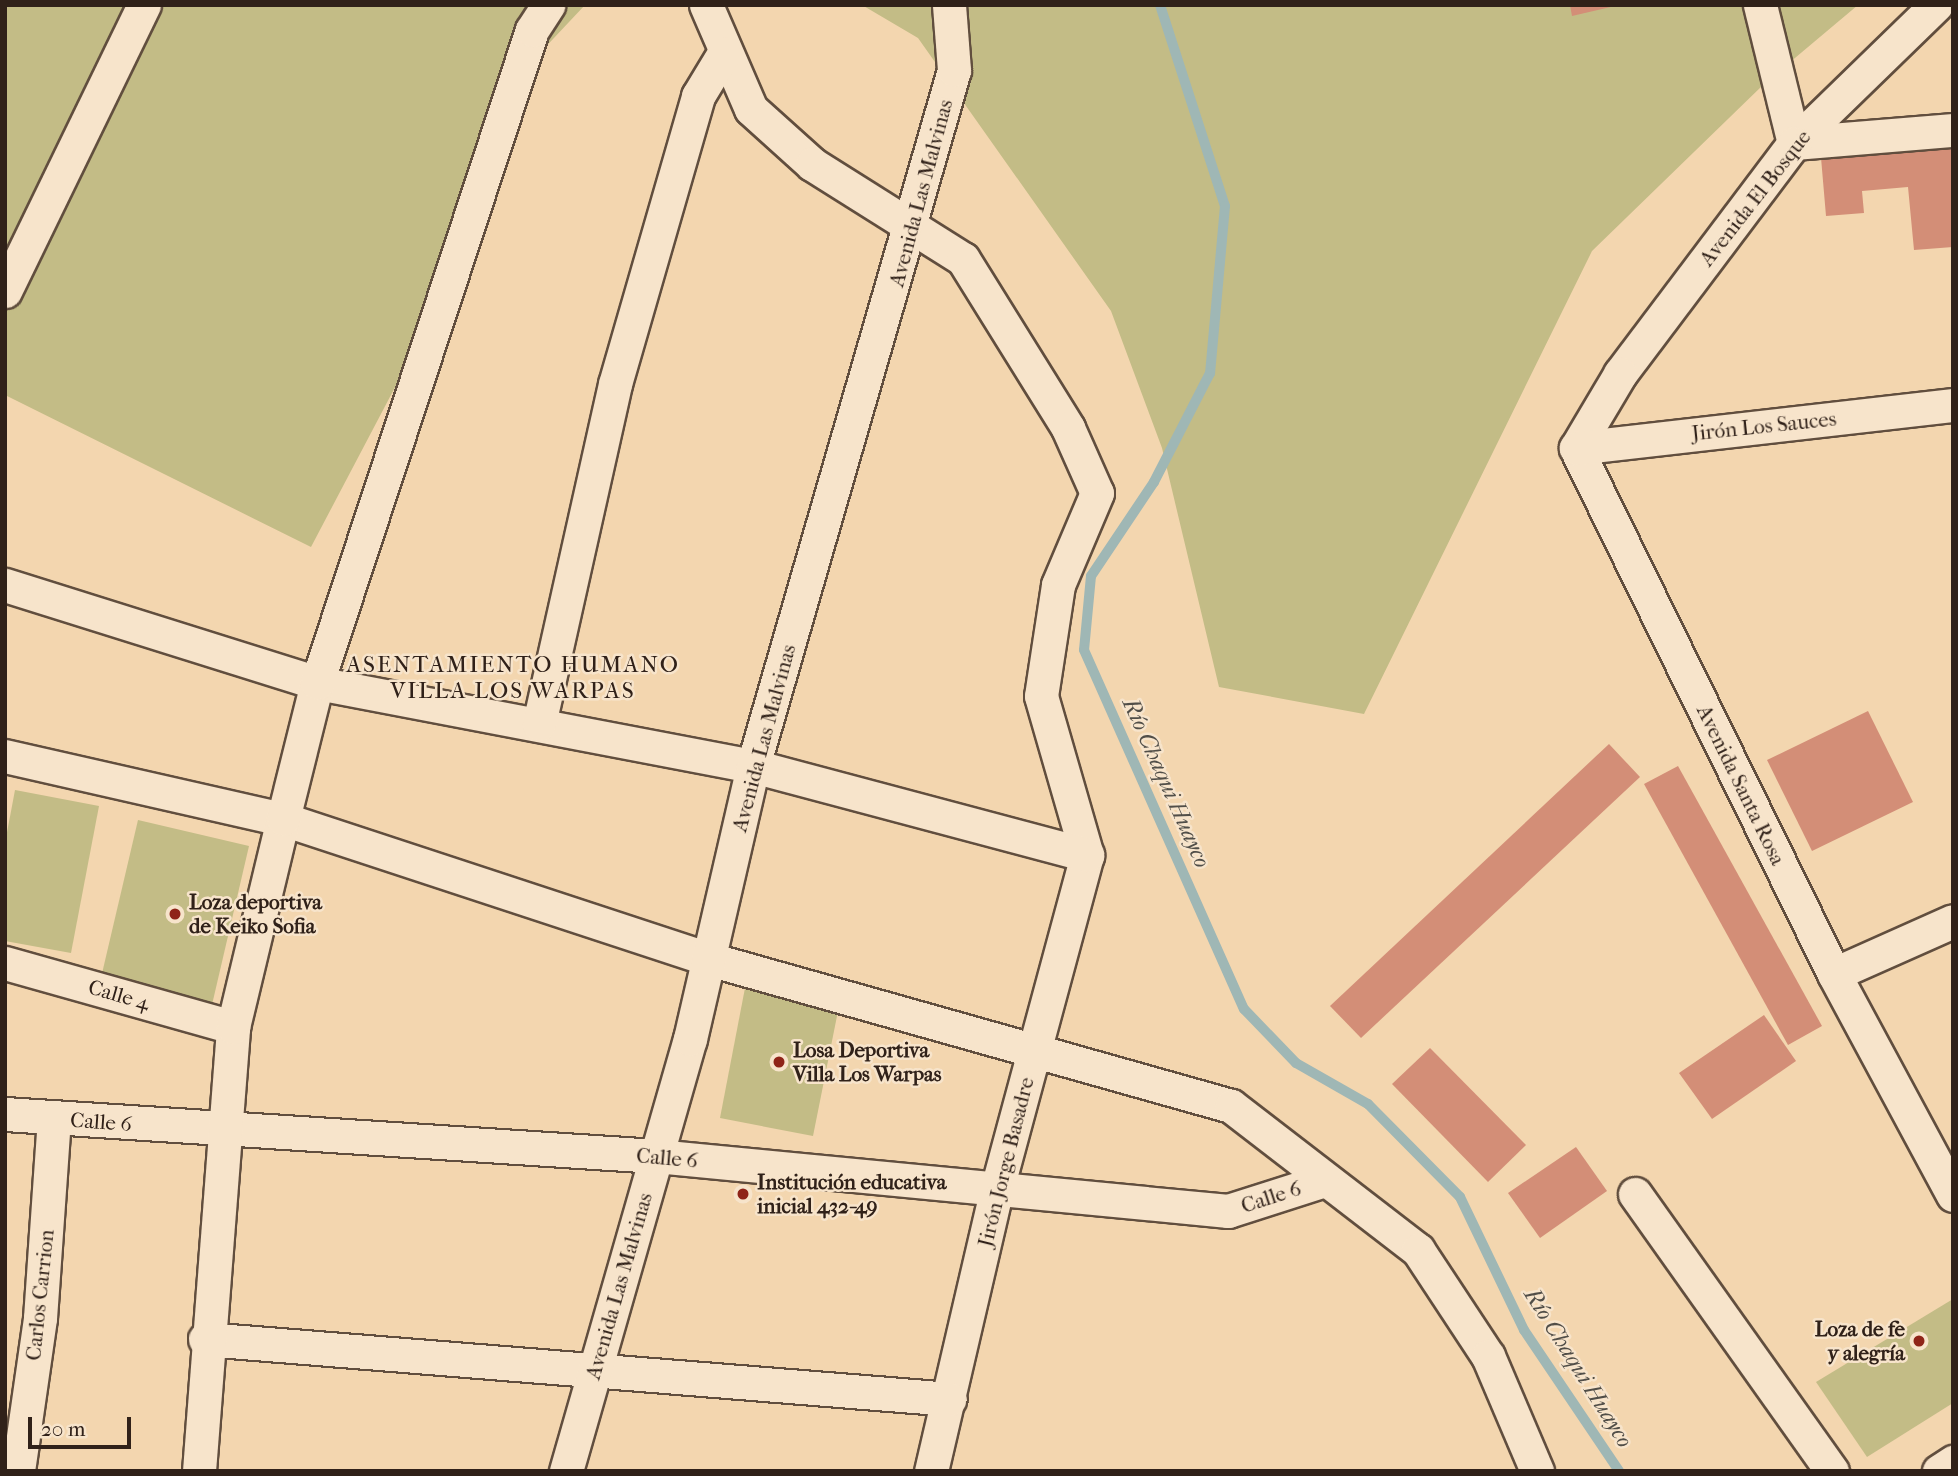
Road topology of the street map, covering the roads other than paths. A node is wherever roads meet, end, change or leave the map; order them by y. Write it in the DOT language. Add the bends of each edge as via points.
graph roads {
  1 [pos="144,5"];
  2 [pos="548,5"];
  3 [pos="706,5"];
  4 [pos="949,5"];
  5 [pos="1760,5"];
  6 [pos="1936,5"];
  7 [pos="724,52"];
  8 [pos="1953,130"];
  9 [pos="1794,143"];
  10 [pos="914,223"];
  11 [pos="5,291"];
  12 [pos="1953,405"];
  13 [pos="1576,447"];
  14 [pos="5,585"];
  15 [pos="317,683"];
  16 [pos="539,724"];
  17 [pos="5,756"];
  18 [pos="753,766"];
  19 [pos="283,818"];
  20 [pos="1087,855"];
  21 [pos="1953,921"];
  22 [pos="709,959"];
  23 [pos="5,963"];
  24 [pos="1833,974"];
  25 [pos="233,1027"];
  26 [pos="1034,1054"];
  27 [pos="5,1114"];
  28 [pos="54,1118"];
  29 [pos="221,1131"];
  30 [pos="656,1156"];
  31 [pos="1322,1181"];
  32 [pos="996,1192"];
  33 [pos="1635,1195"];
  34 [pos="1953,1195"];
  35 [pos="205,1339"];
  36 [pos="596,1369"];
  37 [pos="950,1398"];
  38 [pos="1953,1462"];
  39 [pos="18,1471"];
  40 [pos="199,1471"];
  41 [pos="566,1471"];
  42 [pos="930,1471"];
  43 [pos="1537,1471"];
  44 [pos="1832,1471"];
  45 [pos="1939,1471"];
  1 -- 11 [label="street"];
  2 -- 15 [label="street" via="533,30"];
  3 -- 7 [label="street"];
  4 -- 10 [label="street, Avenida Las Malvinas" via="954,70"];
  5 -- 9 [label="street"];
  6 -- 9 [label="street, Avenida El Bosque"];
  7 -- 10 [label="street" via="751,108 802,155"];
  7 -- 16 [label="street" via="698,96 615,384"];
  8 -- 9 [label="street"];
  9 -- 13 [label="street, Avenida El Bosque" via="1620,374"];
  10 -- 18 [label="street, Avenida Las Malvinas"];
  10 -- 20 [label="street" via="963,259 1068,428 1097,494 1058,584 1041,695"];
  12 -- 13 [label="street, Jirón Los Sauces"];
  13 -- 24 [label="street, Avenida Santa Rosa"];
  14 -- 15 [label="street"];
  15 -- 16 [label="street"];
  15 -- 19 [label="street"];
  16 -- 18 [label="street"];
  17 -- 19 [label="street"];
  18 -- 20 [label="street"];
  18 -- 22 [label="street, Avenida Las Malvinas"];
  19 -- 22 [label="street"];
  19 -- 25 [label="street"];
  20 -- 26 [label="street, Jirón Jorge Basadre"];
  21 -- 24 [label="street"];
  22 -- 26 [label="street"];
  22 -- 30 [label="street, Avenida Las Malvinas"];
  23 -- 25 [label="street, Calle 4"];
  24 -- 34 [label="street, Avenida Santa Rosa"];
  25 -- 29 [label="street"];
  26 -- 31 [label="street" via="1231,1106"];
  26 -- 32 [label="street, Jirón Jorge Basadre"];
  27 -- 28 [label="street, Calle 6"];
  28 -- 29 [label="street, Calle 6"];
  28 -- 39 [label="street, Carlos Carrion" via="40,1318"];
  29 -- 30 [label="street, Calle 6"];
  29 -- 35 [label="street"];
  30 -- 32 [label="street, Calle 6"];
  30 -- 36 [label="street, Avenida Las Malvinas"];
  31 -- 32 [label="street, Calle 6" via="1228,1211"];
  31 -- 43 [label="street" via="1419,1250 1488,1356"];
  32 -- 37 [label="street, Jirón Jorge Basadre"];
  33 -- 44 [label="street"];
  35 -- 36 [label="street"];
  35 -- 40 [label="street"];
  36 -- 37 [label="street"];
  36 -- 41 [label="street, Avenida Las Malvinas"];
  37 -- 42 [label="street, Jirón Jorge Basadre"];
  38 -- 45 [label="street"];
}
